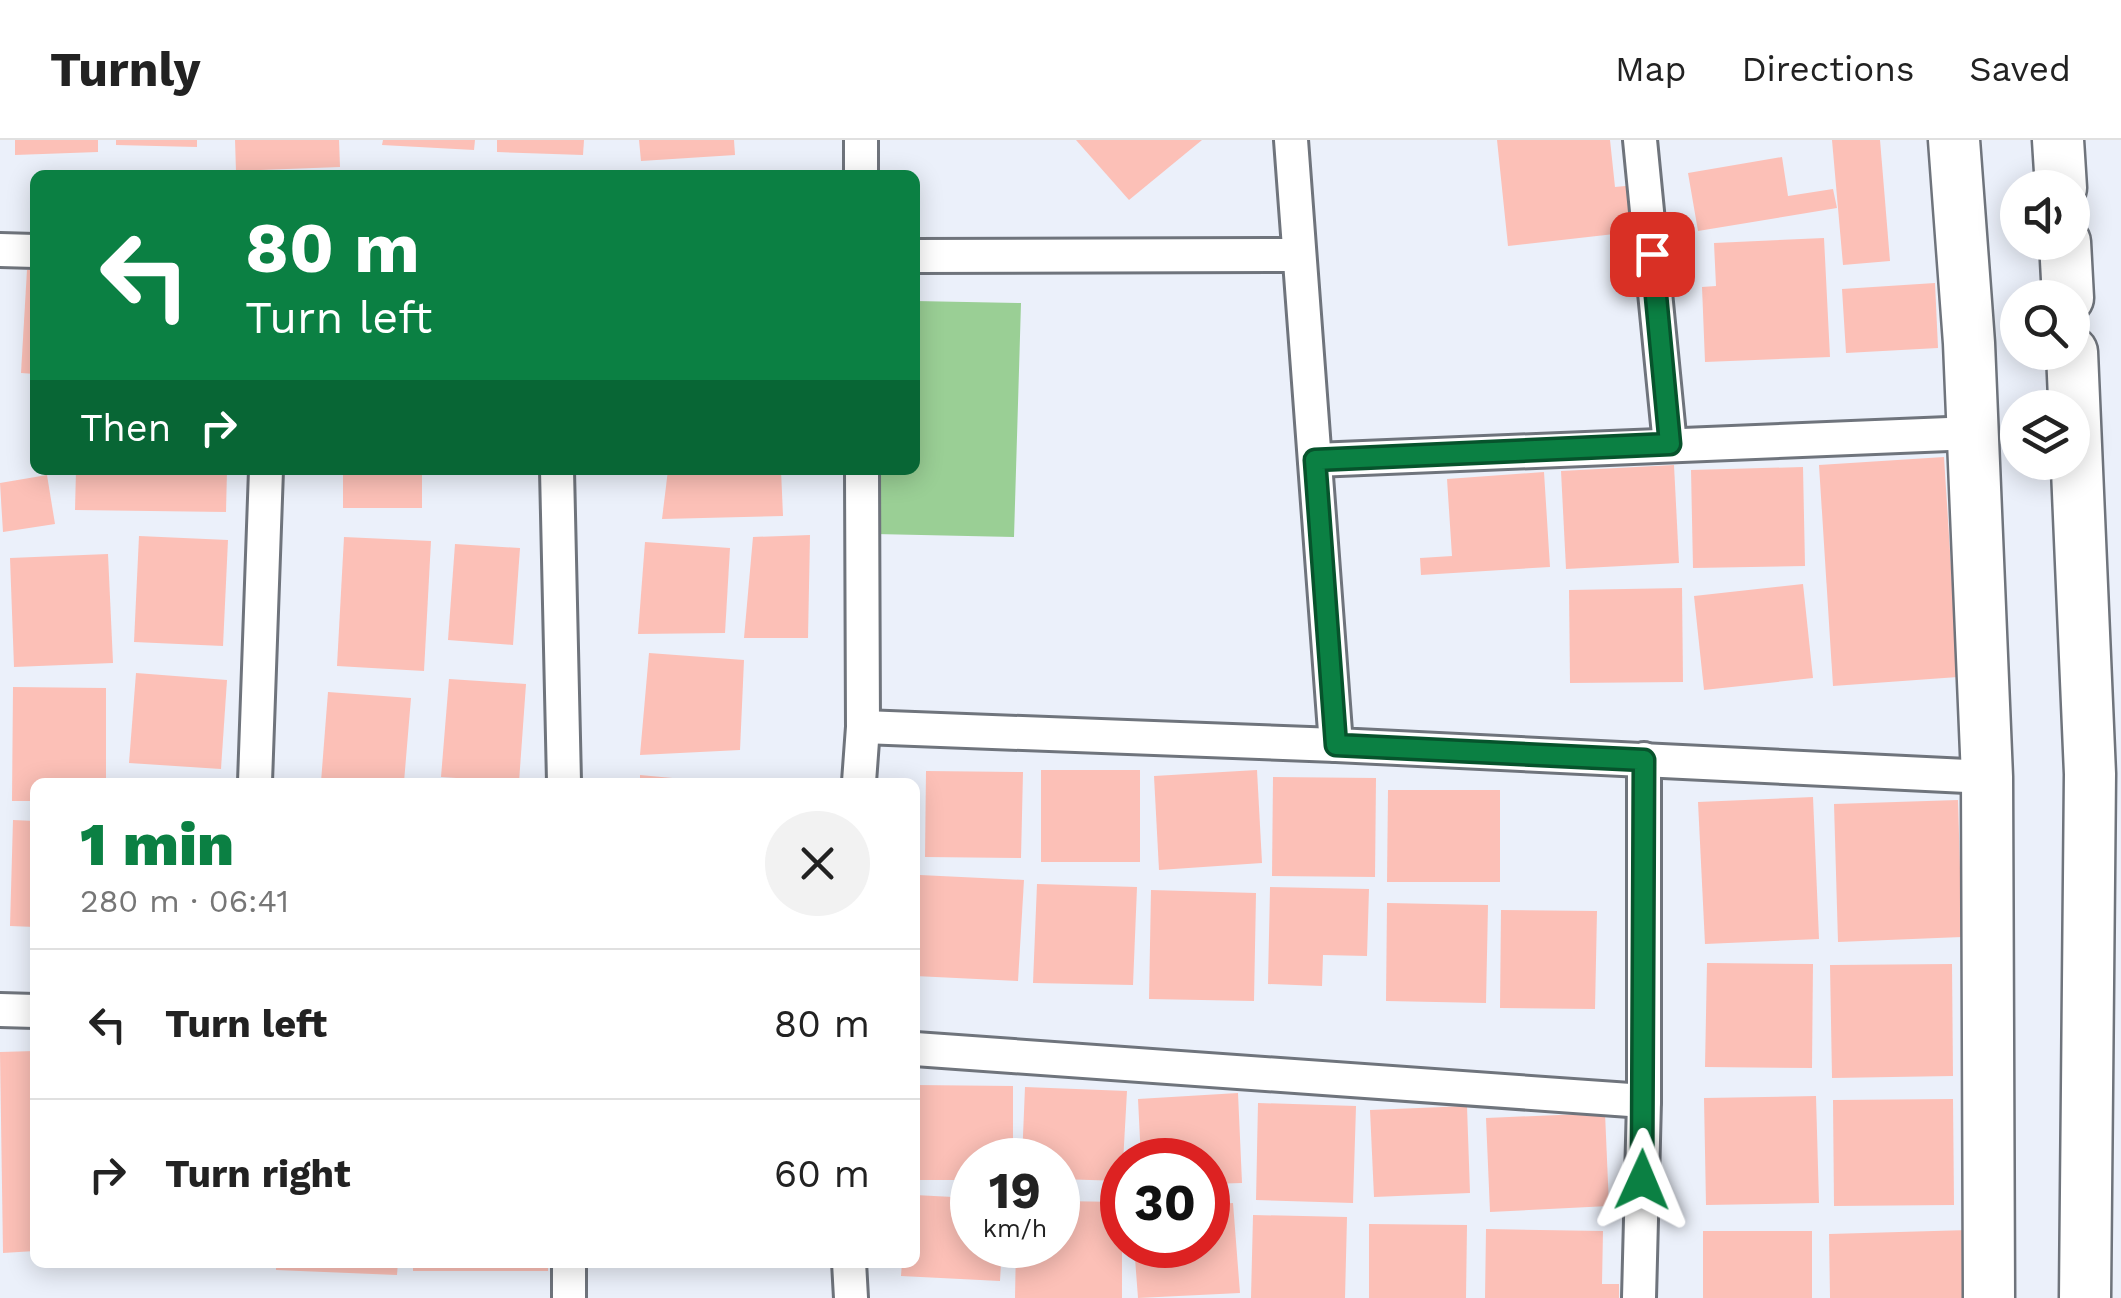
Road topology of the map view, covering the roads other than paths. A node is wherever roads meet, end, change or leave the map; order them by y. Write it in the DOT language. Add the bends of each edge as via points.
graph roads {
  1 [pos="861,140"];
  2 [pos="1291,140"];
  3 [pos="1640,140"];
  4 [pos="1954,140"];
  5 [pos="2058,140"];
  6 [pos="861,170"];
  7 [pos="2060,170"];
  8 [pos="0,250"];
  9 [pos="30,251"];
  10 [pos="1300,255"];
  11 [pos="920,256"];
  12 [pos="2073,370"];
  13 [pos="1973,433"];
  14 [pos="1670,444"];
  15 [pos="1315,460"];
  16 [pos="266,475"];
  17 [pos="557,475"];
  18 [pos="862,475"];
  19 [pos="863,726"];
  20 [pos="1336,745"];
  21 [pos="1644,760"];
  22 [pos="1986,777"];
  23 [pos="255,778"];
  24 [pos="564,778"];
  25 [pos="859,778"];
  26 [pos="0,1010"];
  27 [pos="30,1011"];
  28 [pos="920,1049"];
  29 [pos="1644,1101"];
  30 [pos="569,1268"];
  31 [pos="850,1268"];
  32 [pos="569,1298"];
  33 [pos="851,1298"];
  34 [pos="1640,1298"];
  35 [pos="1989,1298"];
  36 [pos="2085,1298"];
  1 -- 6 [label="street"];
  2 -- 10 [label="street"];
  3 -- 14 [label="street"];
  4 -- 13 [label="main road"];
  5 -- 7 [label="main road"];
  8 -- 9 [label="street"];
  10 -- 11 [label="street"];
  10 -- 15 [label="street"];
  12 -- 36 [label="main road" via="2090,774"];
  13 -- 14 [label="street"];
  13 -- 22 [label="main road"];
  14 -- 15 [label="street"];
  15 -- 20 [label="street"];
  16 -- 23 [label="street"];
  17 -- 24 [label="street"];
  18 -- 19 [label="street"];
  19 -- 20 [label="street"];
  19 -- 25 [label="street"];
  20 -- 21 [label="street"];
  21 -- 22 [label="street"];
  21 -- 29 [label="street"];
  22 -- 35 [label="main road"];
  26 -- 27 [label="street"];
  28 -- 29 [label="street"];
  29 -- 34 [label="street"];
  30 -- 32 [label="street"];
  31 -- 33 [label="street"];
}
